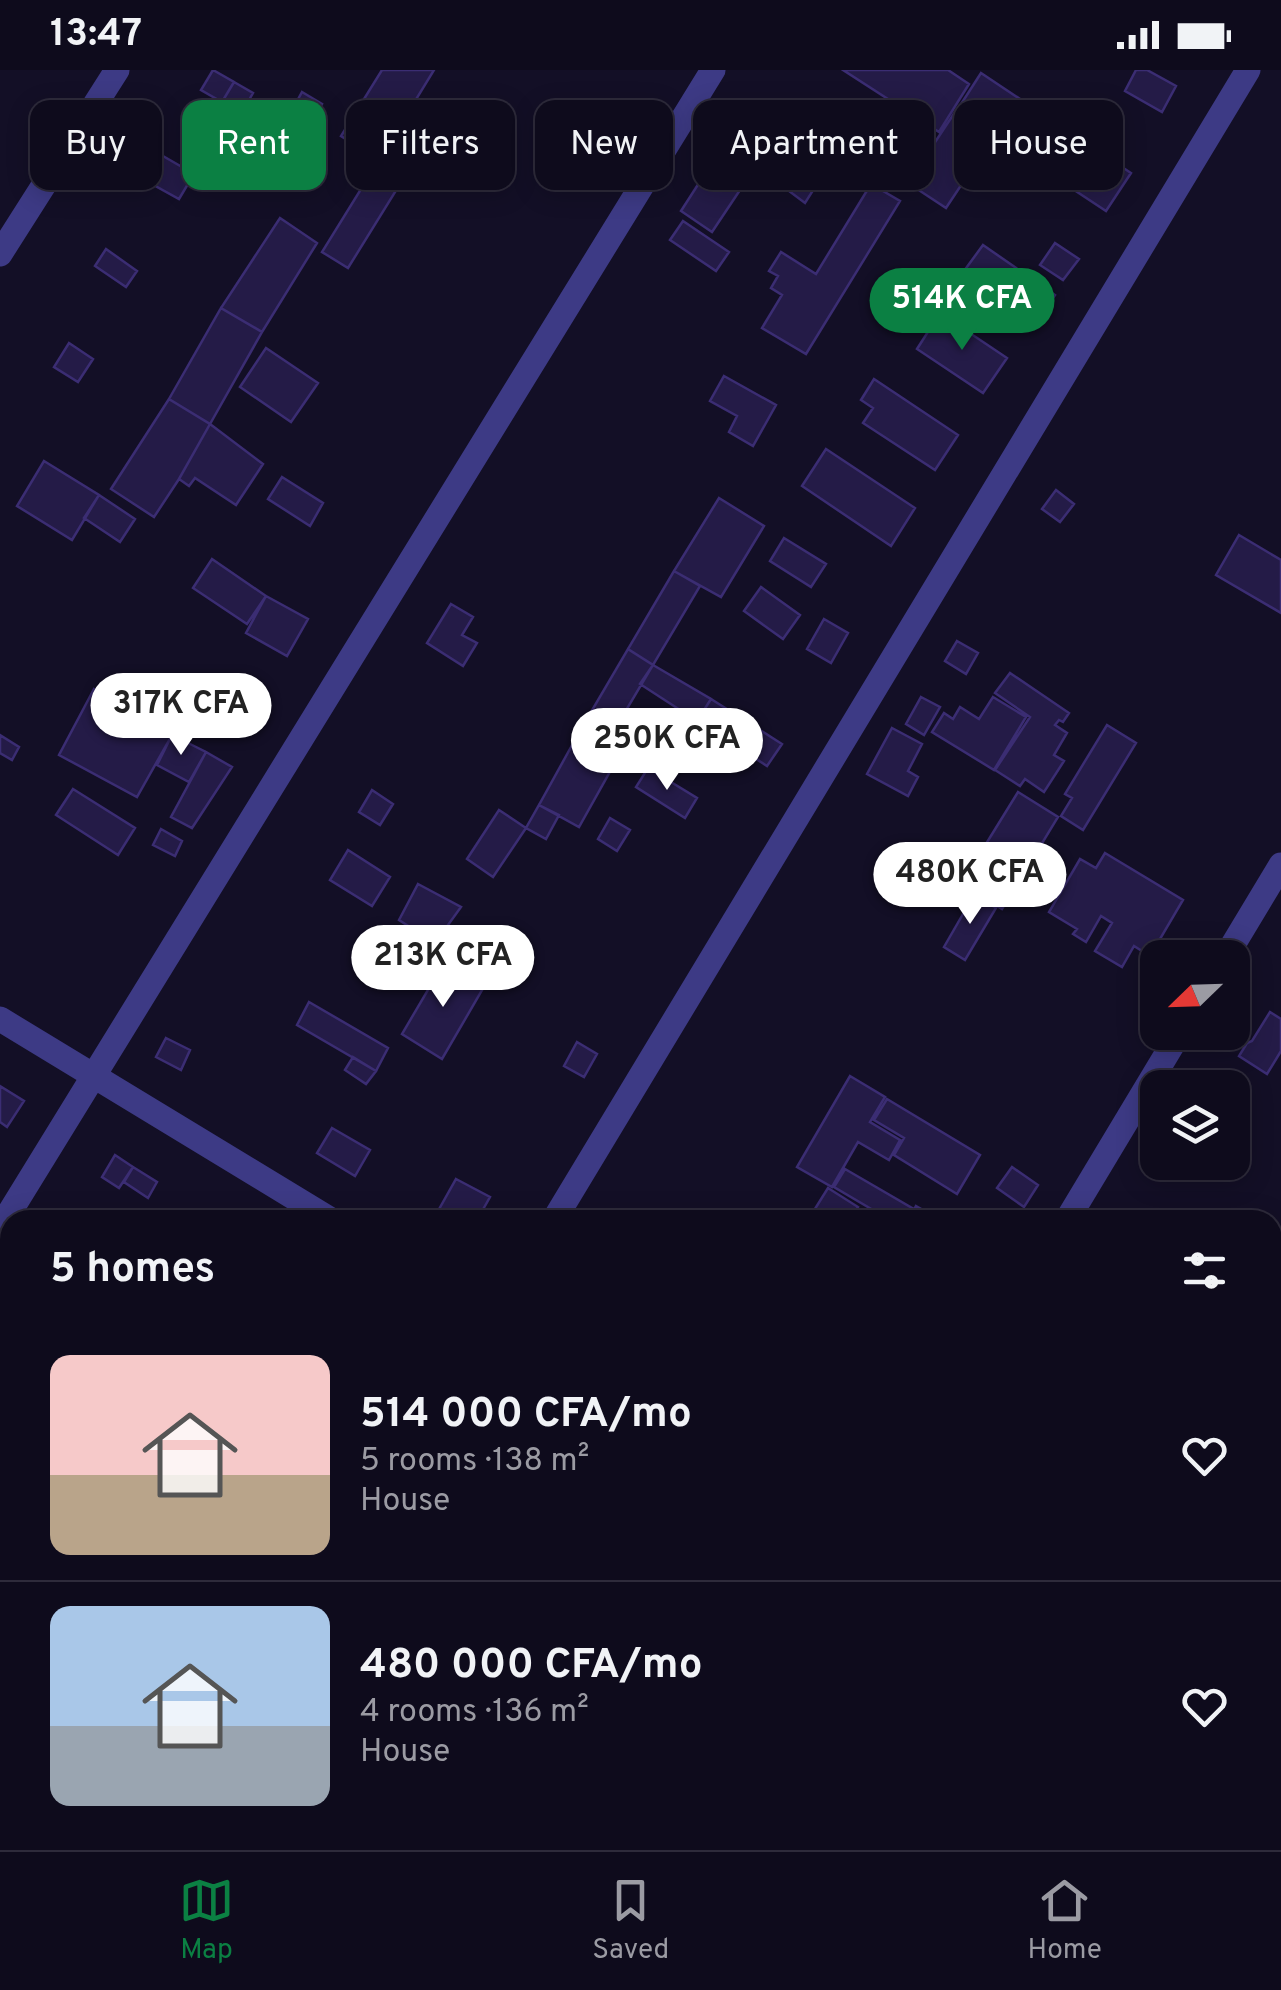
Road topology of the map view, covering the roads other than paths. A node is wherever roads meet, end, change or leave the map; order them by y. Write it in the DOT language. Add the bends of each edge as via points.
graph roads {
  1 [pos="118,70"];
  2 [pos="714,70"];
  3 [pos="1248,70"];
  4 [pos="0,254"];
  5 [pos="1281,866"];
  6 [pos="1236,940"];
  7 [pos="0,1019"];
  8 [pos="1169,1050"];
  9 [pos="95,1077"];
  10 [pos="11,1210"];
  11 [pos="314,1210"];
  12 [pos="560,1210"];
  13 [pos="1072,1210"];
  1 -- 4 [label="street"];
  2 -- 9 [label="street"];
  3 -- 12 [label="street"];
  5 -- 6 [label="street"];
  7 -- 9 [label="street"];
  8 -- 13 [label="street"];
  9 -- 10 [label="street"];
  9 -- 11 [label="street"];
}
